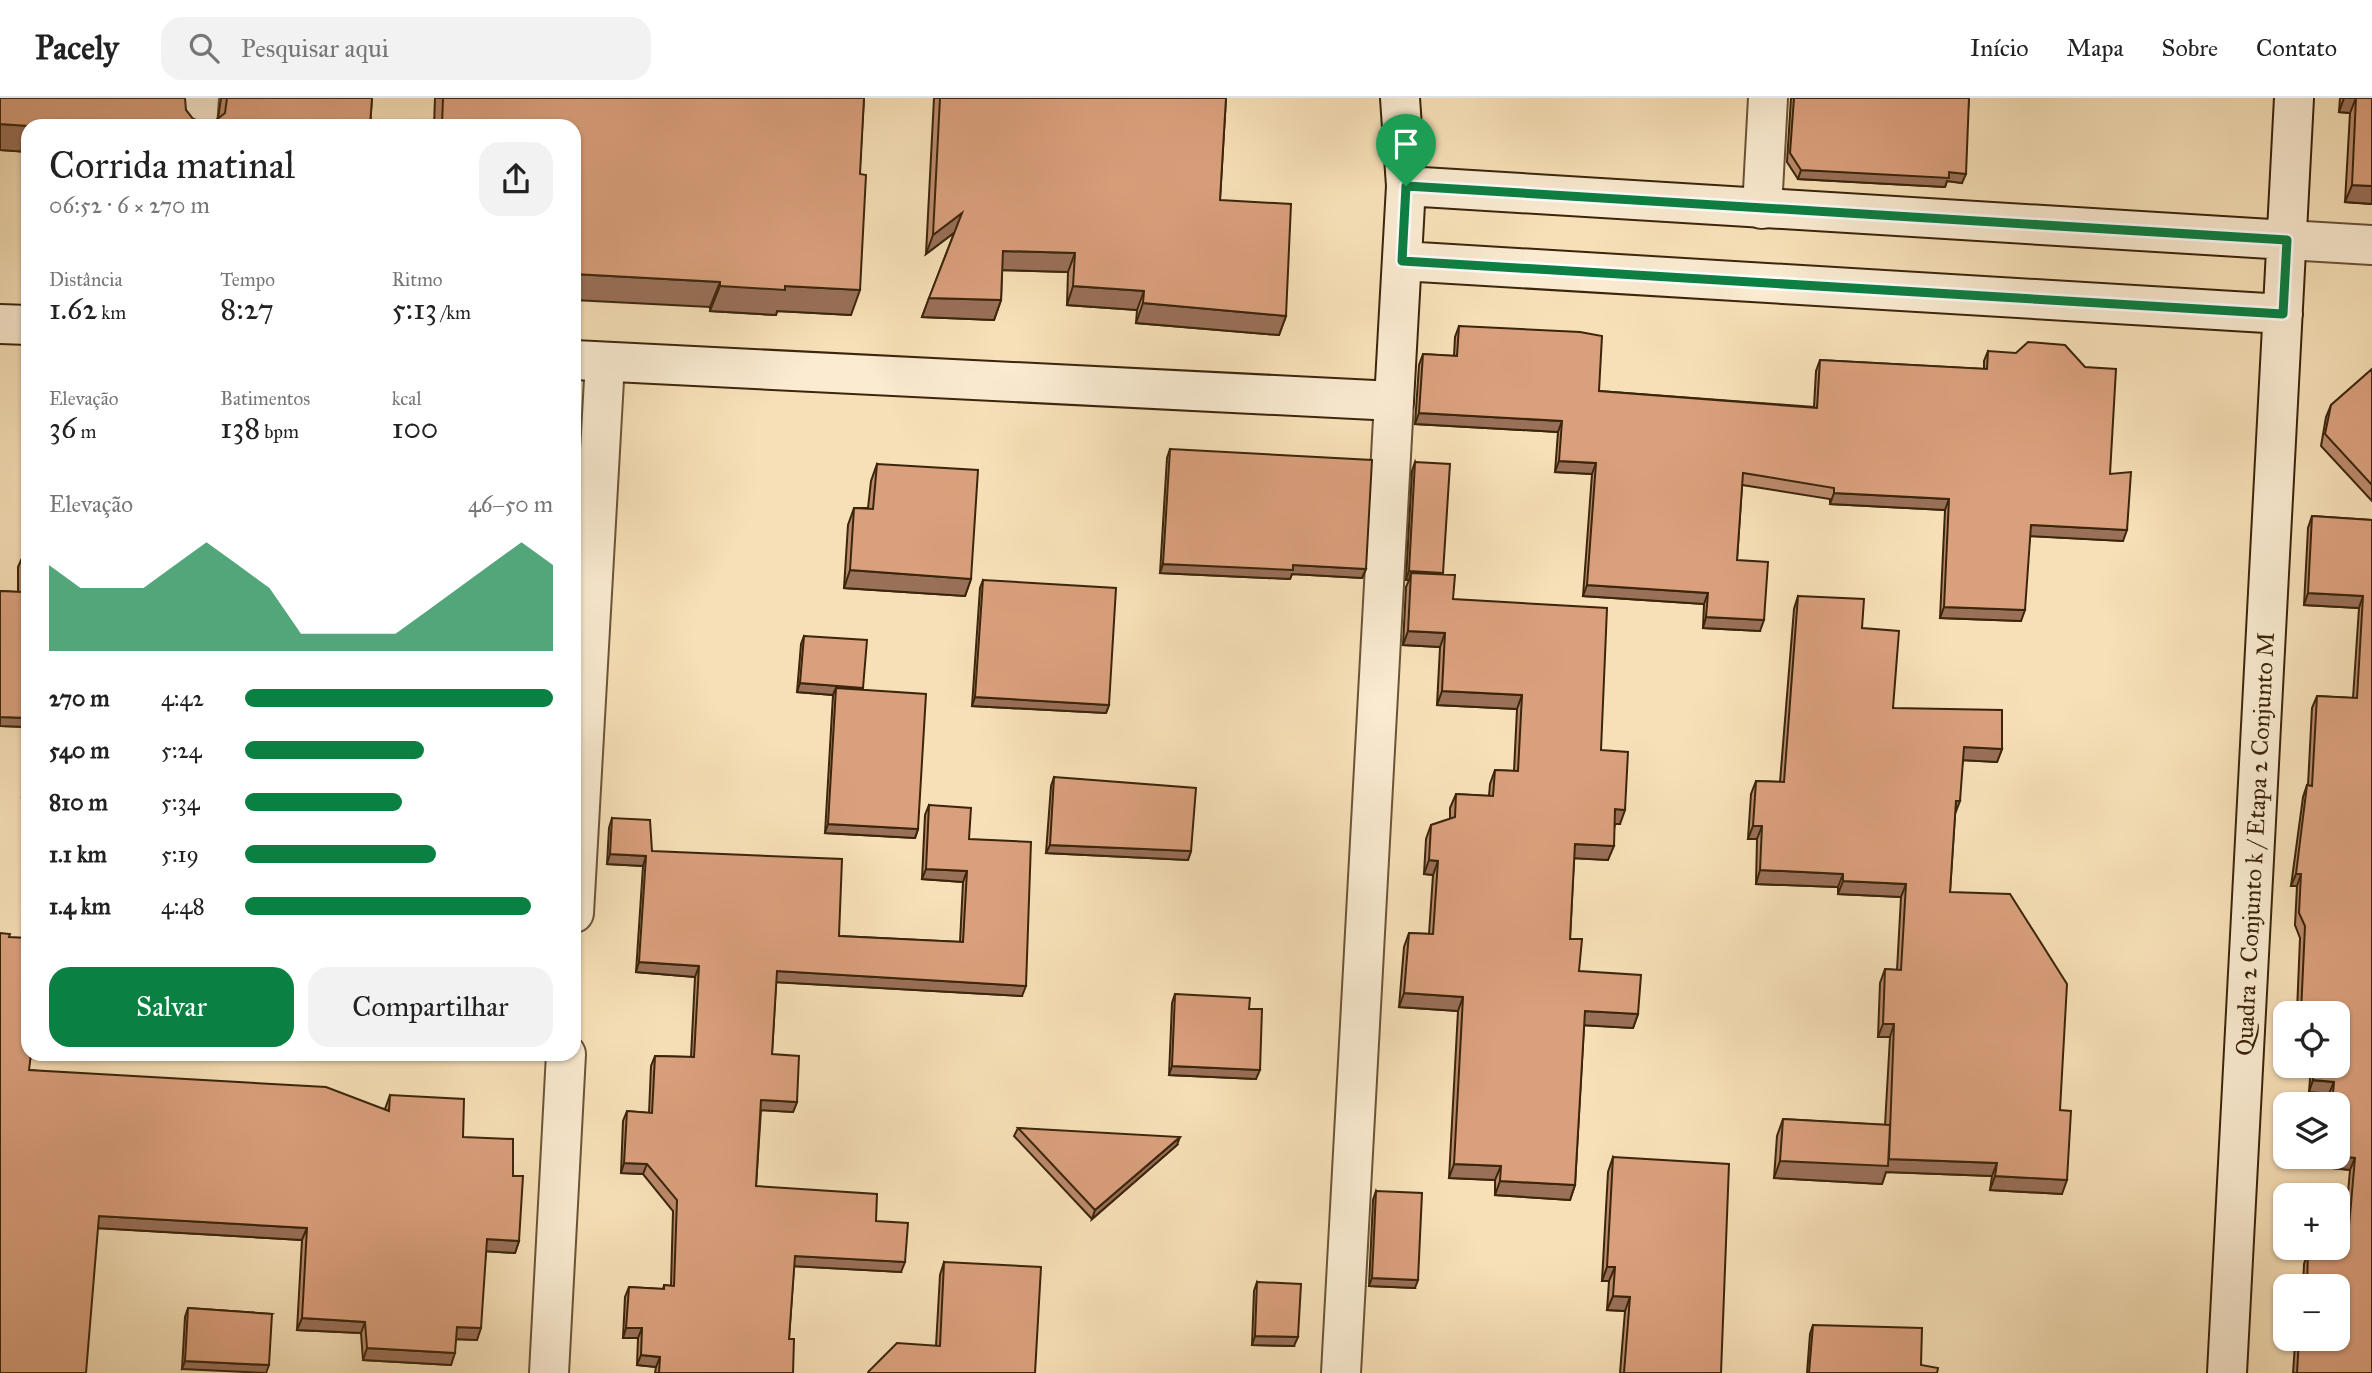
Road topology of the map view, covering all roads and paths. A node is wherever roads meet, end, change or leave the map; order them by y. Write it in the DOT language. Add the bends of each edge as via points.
graph roads {
  1 [pos="199,98"];
  2 [pos="1400,98"];
  3 [pos="1768,98"];
  4 [pos="2294,98"];
  5 [pos="198,119"];
  6 [pos="1406,186"];
  7 [pos="1762,209"];
  8 [pos="2287,240"];
  9 [pos="2372,245"];
  10 [pos="1402,261"];
  11 [pos="2283,314"];
  12 [pos="0,324"];
  13 [pos="21,325"];
  14 [pos="589,360"];
  15 [pos="1394,401"];
  16 [pos="581,655"];
  17 [pos="566,1061"];
  18 [pos="549,1373"];
  19 [pos="1341,1373"];
  20 [pos="2227,1373"];
  1 -- 5 [label="street"];
  2 -- 6 [label="street"];
  3 -- 7 [label="street"];
  4 -- 8 [label="street, Quadra 2 Conjunto k / Etapa 2 Conjunto M"];
  6 -- 7 [label="street"];
  6 -- 10 [label="street"];
  7 -- 8 [label="street"];
  8 -- 9 [label="street"];
  8 -- 11 [label="street, Quadra 2 Conjunto k / Etapa 2 Conjunto M"];
  10 -- 11 [label="street"];
  10 -- 15 [label="street"];
  11 -- 20 [label="street, Quadra 2 Conjunto k / Etapa 2 Conjunto M"];
  12 -- 13 [label="street"];
  14 -- 15 [label="street"];
  14 -- 16 [label="street"];
  15 -- 19 [label="street"];
  17 -- 18 [label="street"];
}
